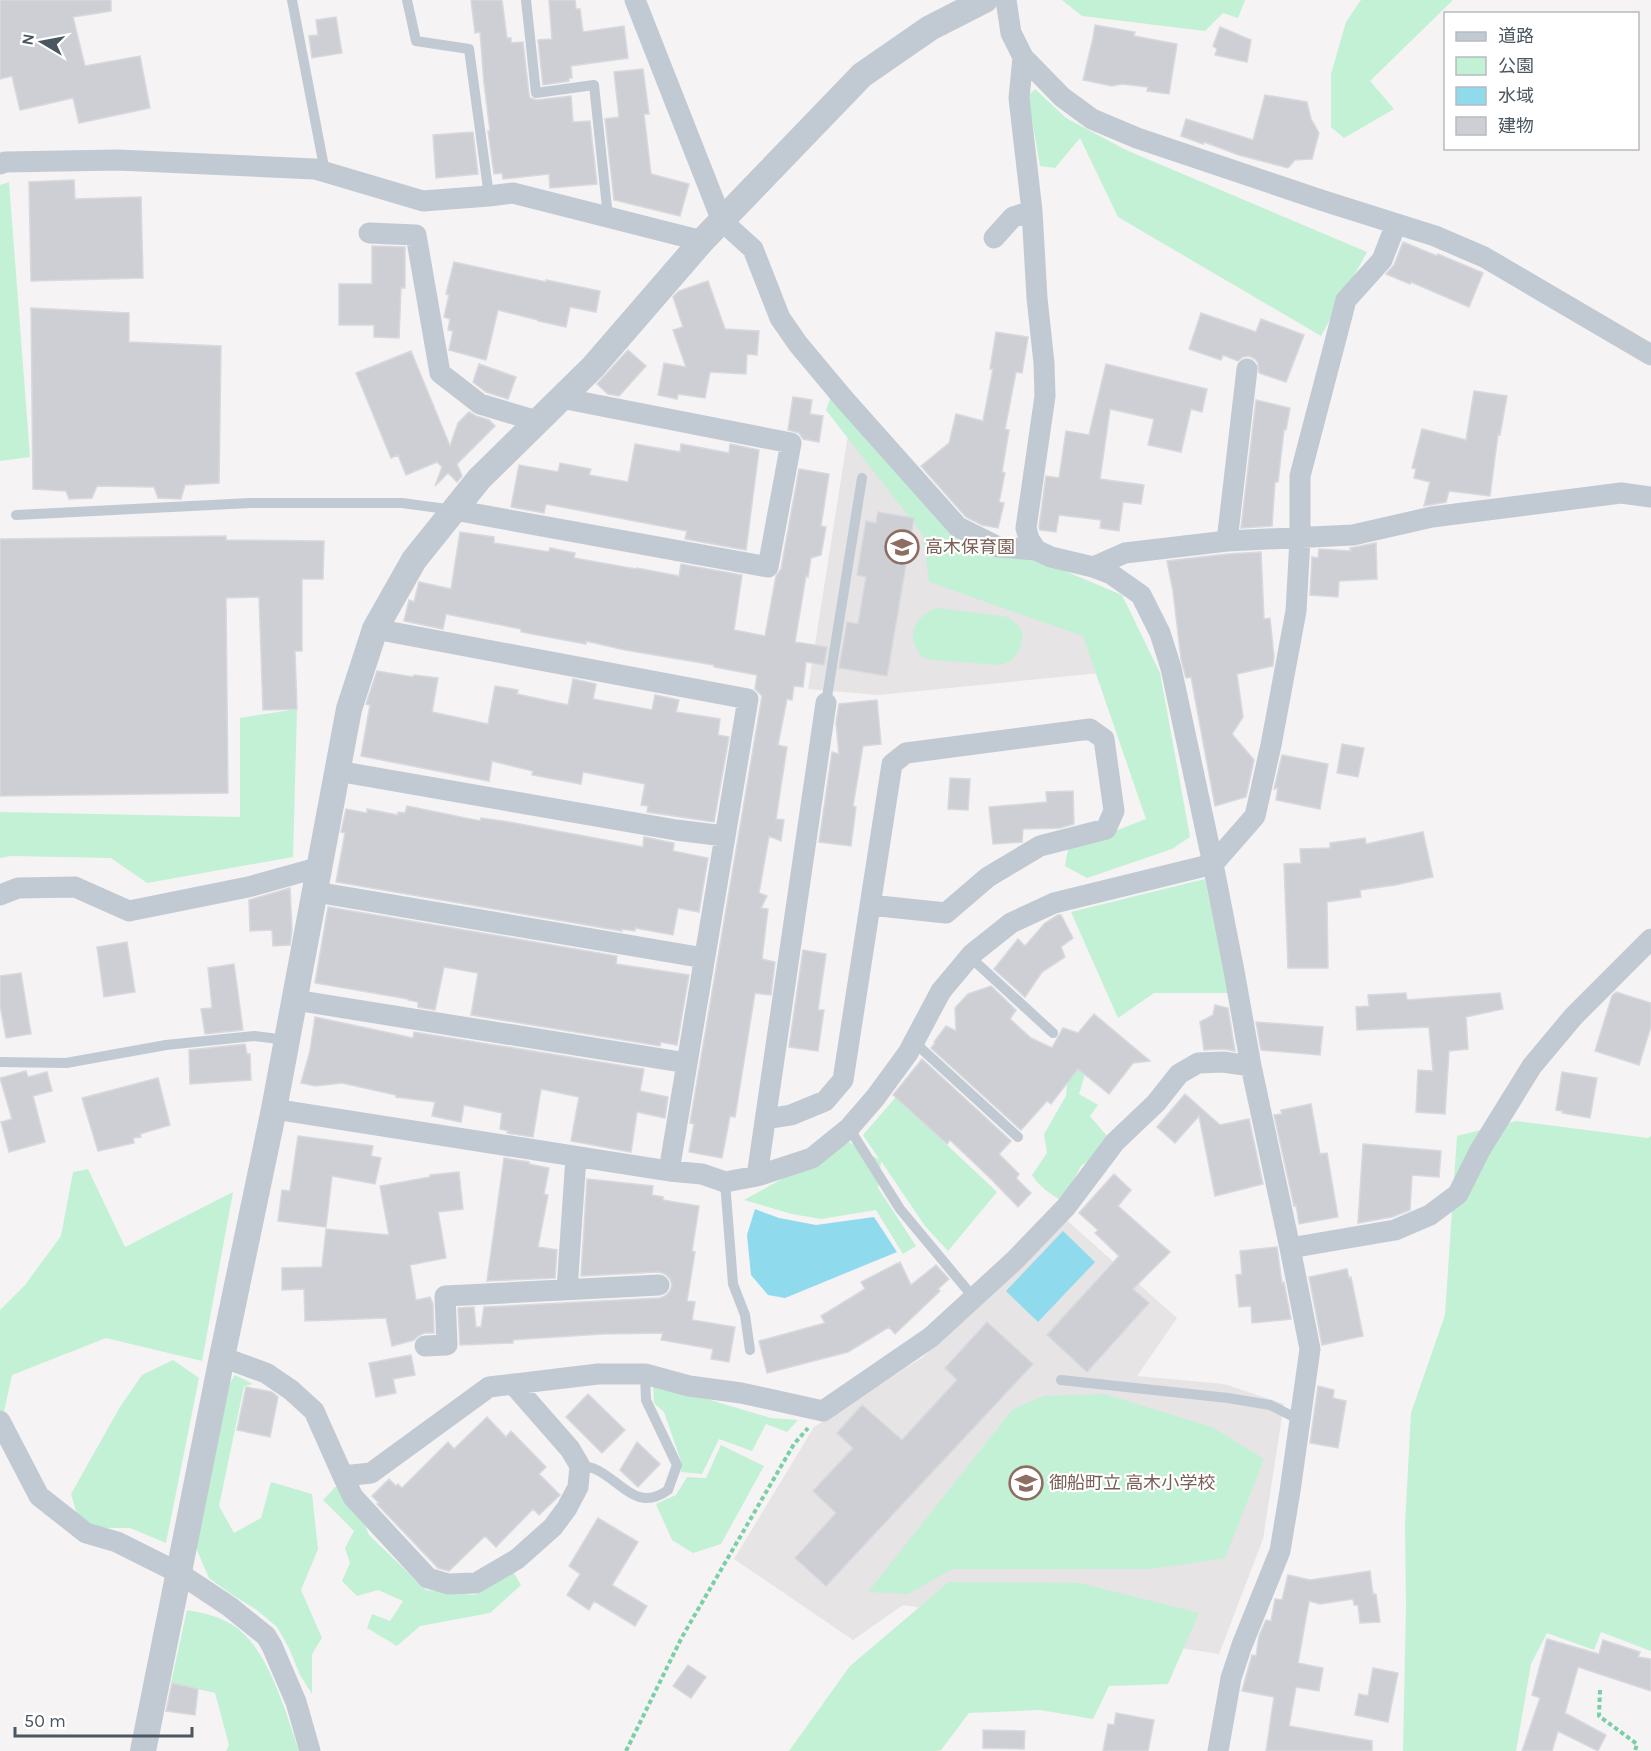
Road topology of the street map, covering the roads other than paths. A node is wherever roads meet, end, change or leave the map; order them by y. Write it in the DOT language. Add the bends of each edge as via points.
graph roads {
  1 [pos="292,0"];
  2 [pos="407,0"];
  3 [pos="526,0"];
  4 [pos="635,0"];
  5 [pos="985,0"];
  6 [pos="1006,0"];
  7 [pos="1023,57"];
  8 [pos="0,164"];
  9 [pos="326,173"];
  10 [pos="489,196"];
  11 [pos="1032,211"];
  12 [pos="608,217"];
  13 [pos="722,221"];
  14 [pos="1396,224"];
  15 [pos="369,233"];
  16 [pos="994,238"];
  17 [pos="702,242"];
  18 [pos="1651,355"];
  19 [pos="1247,369"];
  20 [pos="561,398"];
  21 [pos="537,422"];
  22 [pos="861,478"];
  23 [pos="1651,497"];
  24 [pos="454,510"];
  25 [pos="16,515"];
  26 [pos="1300,539"];
  27 [pos="1227,541"];
  28 [pos="1036,550"];
  29 [pos="1093,567"];
  30 [pos="375,629"];
  31 [pos="826,703"];
  32 [pos="337,771"];
  33 [pos="724,836"];
  34 [pos="1213,864"];
  35 [pos="320,867"];
  36 [pos="316,891"];
  37 [pos="0,895"];
  38 [pos="870,905"];
  39 [pos="1651,939"];
  40 [pos="970,957"];
  41 [pos="704,958"];
  42 [pos="295,1000"];
  43 [pos="1053,1033"];
  44 [pos="287,1040"];
  45 [pos="914,1042"];
  46 [pos="0,1062"];
  47 [pos="687,1063"];
  48 [pos="1251,1066"];
  49 [pos="274,1109"];
  50 [pos="765,1119"];
  51 [pos="849,1128"];
  52 [pos="1018,1137"];
  53 [pos="576,1157"];
  54 [pos="669,1171"];
  55 [pos="757,1176"];
  56 [pos="724,1182"];
  57 [pos="1290,1248"];
  58 [pos="659,1285"];
  59 [pos="567,1290"];
  60 [pos="974,1298"];
  61 [pos="425,1346"];
  62 [pos="750,1350"];
  63 [pos="222,1357"];
  64 [pos="645,1374"];
  65 [pos="1061,1380"];
  66 [pos="513,1384"];
  67 [pos="1300,1420"];
  68 [pos="0,1421"];
  69 [pos="580,1466"];
  70 [pos="343,1476"];
  71 [pos="179,1573"];
  72 [pos="143,1751"];
  73 [pos="310,1751"];
  74 [pos="1218,1751"];
  1 -- 9 [label="lane"];
  2 -- 10 [label="lane" via="416,41 469,49"];
  3 -- 12 [label="lane" via="536,93 594,85"];
  4 -- 13 [label="street"];
  5 -- 13 [label="street" via="930,28 862,75"];
  6 -- 7 [label="street" via="1011,33"];
  7 -- 11 [label="street" via="1018,98"];
  7 -- 14 [label="street" via="1062,97 1092,119 1137,138"];
  8 -- 9 [label="street" via="118,160"];
  9 -- 10 [label="street" via="423,201"];
  10 -- 12 [label="street" via="513,193"];
  11 -- 16 [label="street" via="1013,217"];
  11 -- 28 [label="street" via="1045,396 1026,528"];
  12 -- 17 [label="street"];
  13 -- 17 [label="street"];
  13 -- 28 [label="street" via="753,249 780,318 798,344 958,526 998,547"];
  14 -- 18 [label="street" via="1484,257"];
  14 -- 26 [label="street" via="1382,260 1346,300 1300,476"];
  15 -- 21 [label="street" via="416,234 440,373 480,404"];
  17 -- 20 [label="street"];
  19 -- 27 [label="street"];
  20 -- 21 [label="street"];
  20 -- 24 [label="street" via="791,443 768,567"];
  21 -- 24 [label="street" via="479,479"];
  22 -- 31 [label="lane"];
  23 -- 26 [label="street" via="1621,493 1432,517 1353,536"];
  24 -- 25 [label="lane" via="402,503 250,503"];
  24 -- 30 [label="street" via="414,560"];
  26 -- 27 [label="street"];
  26 -- 34 [label="street" via="1296,611 1255,816"];
  27 -- 29 [label="street" via="1125,553"];
  28 -- 29 [label="street"];
  29 -- 34 [label="street" via="1111,574 1141,596 1160,633"];
  30 -- 32 [label="street" via="349,709"];
  30 -- 33 [label="street" via="748,699"];
  31 -- 50 [label="street"];
  32 -- 33 [label="street"];
  32 -- 35 [label="street"];
  33 -- 41 [label="street"];
  34 -- 40 [label="street" via="1054,903 1011,923"];
  34 -- 48 [label="street"];
  35 -- 36 [label="street"];
  35 -- 37 [label="street" via="248,887 129,911 75,887 18,888"];
  36 -- 41 [label="street"];
  36 -- 42 [label="street"];
  38 -- 38 [label="street" via="892,764 906,753 1090,729 1104,739 1114,811 1106,830 1040,846 988,877 946,913"];
  38 -- 50 [label="street" via="843,1080 825,1101 791,1115"];
  39 -- 57 [label="street" via="1573,1017 1532,1066 1479,1150 1458,1194 1430,1215 1395,1230"];
  40 -- 43 [label="lane"];
  40 -- 45 [label="street" via="941,991"];
  41 -- 47 [label="street"];
  42 -- 44 [label="street"];
  42 -- 47 [label="street"];
  44 -- 46 [label="lane" via="254,1036 166,1045 66,1063"];
  44 -- 49 [label="street"];
  45 -- 51 [label="street"];
  45 -- 52 [label="lane"];
  47 -- 54 [label="street"];
  48 -- 57 [label="street"];
  48 -- 60 [label="street" via="1198,1063 1179,1074 1156,1103 1115,1142 1066,1207"];
  49 -- 53 [label="street"];
  49 -- 63 [label="street"];
  50 -- 55 [label="street"];
  51 -- 55 [label="street" via="812,1158"];
  51 -- 60 [label="lane" via="900,1209"];
  53 -- 54 [label="street"];
  53 -- 59 [label="street"];
  54 -- 56 [label="street" via="702,1174"];
  55 -- 56 [label="street"];
  56 -- 62 [label="lane" via="732,1284 745,1315"];
  57 -- 67 [label="street" via="1310,1349"];
  58 -- 59 [label="street"];
  59 -- 61 [label="street" via="445,1296 447,1345"];
  60 -- 64 [label="street" via="931,1337 823,1411"];
  63 -- 70 [label="street" via="266,1373 314,1411"];
  63 -- 71 [label="street"];
  64 -- 66 [label="street" via="598,1374"];
  64 -- 69 [label="lane" via="646,1400 677,1465 668,1490 651,1499 643,1498 595,1469"];
  65 -- 67 [label="lane" via="1270,1405"];
  66 -- 69 [label="street" via="570,1449"];
  66 -- 70 [label="street" via="489,1387 371,1473"];
  67 -- 74 [label="street" via="1280,1551 1231,1678"];
  68 -- 71 [label="street" via="39,1496 86,1533 117,1542"];
  69 -- 70 [label="street" via="578,1487 553,1527 518,1559 476,1583 448,1584 428,1578 353,1497"];
  71 -- 72 [label="street"];
  71 -- 73 [label="street" via="266,1636 296,1702"];
}
